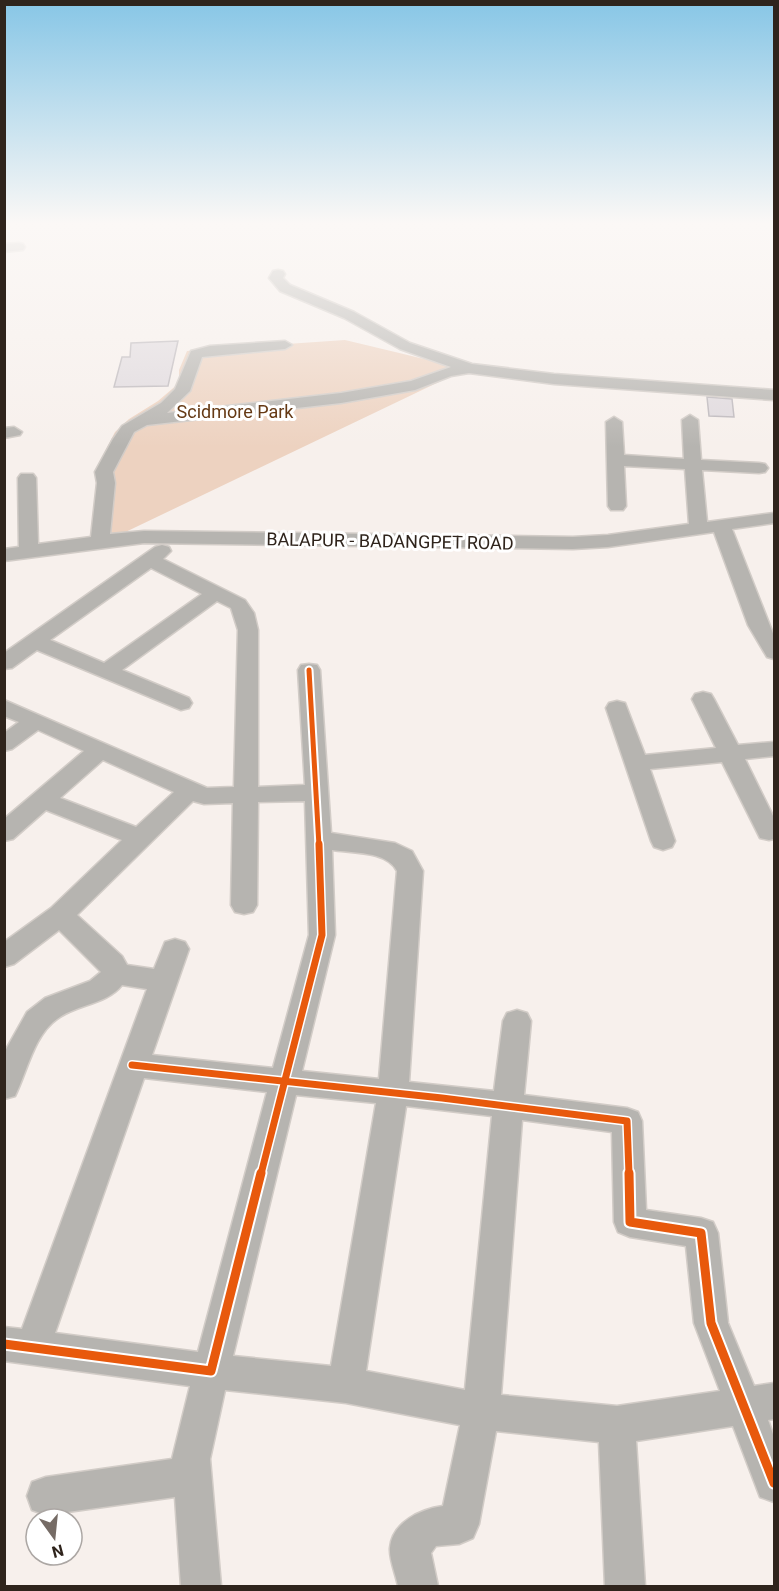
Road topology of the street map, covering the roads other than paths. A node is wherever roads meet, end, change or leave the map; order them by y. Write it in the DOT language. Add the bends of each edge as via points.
graph roads {
  1 [pos="309,298"];
  2 [pos="285,345"];
  3 [pos="473,368"];
  4 [pos="774,394"];
  5 [pos="144,420"];
  6 [pos="690,420"];
  7 [pos="614,422"];
  8 [pos="614,460"];
  9 [pos="694,464"];
  10 [pos="759,468"];
  11 [pos="27,478"];
  12 [pos="617,506"];
  13 [pos="774,518"];
  14 [pos="721,526"];
  15 [pos="698,528"];
  16 [pos="178,538"];
  17 [pos="100,541"];
  18 [pos="29,551"];
  19 [pos="4,555"];
  20 [pos="150,560"];
  21 [pos="216,593"];
  22 [pos="36,642"];
  23 [pos="774,653"];
  24 [pos="4,663"];
  25 [pos="309,670"];
  26 [pos="107,671"];
  27 [pos="703,699"];
  28 [pos="181,703"];
  29 [pos="4,707"];
  30 [pos="617,708"];
  31 [pos="36,721"];
  32 [pos="4,744"];
  33 [pos="774,749"];
  34 [pos="100,750"];
  35 [pos="731,753"];
  36 [pos="638,764"];
  37 [pos="190,790"];
  38 [pos="317,794"];
  39 [pos="246,796"];
  40 [pos="43,800"];
  41 [pos="769,832"];
  42 [pos="4,833"];
  43 [pos="140,838"];
  44 [pos="318,840"];
  45 [pos="663,841"];
  46 [pos="244,904"];
  47 [pos="60,915"];
  48 [pos="175,950"];
  49 [pos="4,957"];
  50 [pos="116,974"];
  51 [pos="163,981"];
  52 [pos="518,1021"];
  53 [pos="132,1065"];
  54 [pos="285,1083"];
  55 [pos="4,1087"];
  56 [pos="393,1092"];
  57 [pos="508,1104"];
  58 [pos="18,1346"];
  59 [pos="211,1371"];
  60 [pos="346,1385"];
  61 [pos="760,1403"];
  62 [pos="481,1412"];
  63 [pos="618,1425"];
  64 [pos="192,1474"];
  65 [pos="774,1483"];
  66 [pos="46,1496"];
  67 [pos="201,1587"];
  68 [pos="418,1587"];
  69 [pos="625,1587"];
  1 -- 3 [label="street" via="358,319 416,351"];
  2 -- 5 [label="street" via="196,354 182,391"];
  3 -- 4 [label="street" via="554,379"];
  3 -- 5 [label="street" via="447,372 415,385 341,398"];
  5 -- 17 [label="street" via="128,429 104,472"];
  6 -- 9 [label="street"];
  7 -- 8 [label="street"];
  8 -- 9 [label="street"];
  8 -- 12 [label="street"];
  9 -- 10 [label="street"];
  9 -- 15 [label="street"];
  11 -- 18 [label="street"];
  13 -- 14 [label="street, BALAPUR - BADANGPET ROAD"];
  14 -- 15 [label="street, BALAPUR - BADANGPET ROAD"];
  14 -- 23 [label="street" via="758,625"];
  15 -- 16 [label="street, BALAPUR - BADANGPET ROAD" via="573,543"];
  16 -- 17 [label="street, BALAPUR - BADANGPET ROAD"];
  16 -- 20 [label="street"];
  17 -- 18 [label="street, BALAPUR - BADANGPET ROAD"];
  18 -- 19 [label="street, BALAPUR - BADANGPET ROAD"];
  20 -- 21 [label="street"];
  20 -- 22 [label="street"];
  21 -- 26 [label="street"];
  21 -- 39 [label="street" via="238,604 248,630"];
  22 -- 24 [label="street"];
  22 -- 26 [label="street"];
  25 -- 38 [label="street"];
  26 -- 28 [label="street"];
  27 -- 35 [label="street"];
  29 -- 31 [label="street"];
  30 -- 36 [label="street"];
  31 -- 32 [label="street"];
  31 -- 34 [label="street"];
  33 -- 35 [label="street"];
  34 -- 37 [label="street"];
  34 -- 40 [label="street"];
  35 -- 36 [label="street"];
  35 -- 41 [label="street"];
  36 -- 45 [label="street"];
  37 -- 39 [label="street" via="204,796"];
  37 -- 43 [label="street"];
  38 -- 39 [label="street"];
  38 -- 44 [label="street"];
  39 -- 46 [label="street"];
  40 -- 42 [label="street"];
  40 -- 43 [label="street"];
  43 -- 47 [label="street"];
  44 -- 54 [label="street" via="322,934"];
  44 -- 56 [label="street" via="386,849 403,857 410,871"];
  47 -- 49 [label="street"];
  47 -- 50 [label="street" via="112,963"];
  48 -- 51 [label="street"];
  50 -- 51 [label="street"];
  50 -- 55 [label="street" via="110,984 50,1008 37,1019"];
  51 -- 53 [label="street"];
  52 -- 57 [label="street"];
  53 -- 54 [label="street"];
  53 -- 58 [label="street"];
  54 -- 56 [label="street"];
  54 -- 59 [label="street"];
  56 -- 57 [label="street"];
  56 -- 60 [label="street"];
  57 -- 61 [label="street" via="627,1121 630,1222 701,1233 711,1323"];
  57 -- 62 [label="street"];
  58 -- 59 [label="street"];
  59 -- 60 [label="street"];
  59 -- 64 [label="street" via="191,1459"];
  60 -- 62 [label="street"];
  61 -- 63 [label="street"];
  61 -- 65 [label="street"];
  62 -- 63 [label="street"];
  62 -- 68 [label="street" via="459,1524 426,1528 410,1548"];
  63 -- 69 [label="street"];
  64 -- 66 [label="street"];
  64 -- 67 [label="street"];
}
